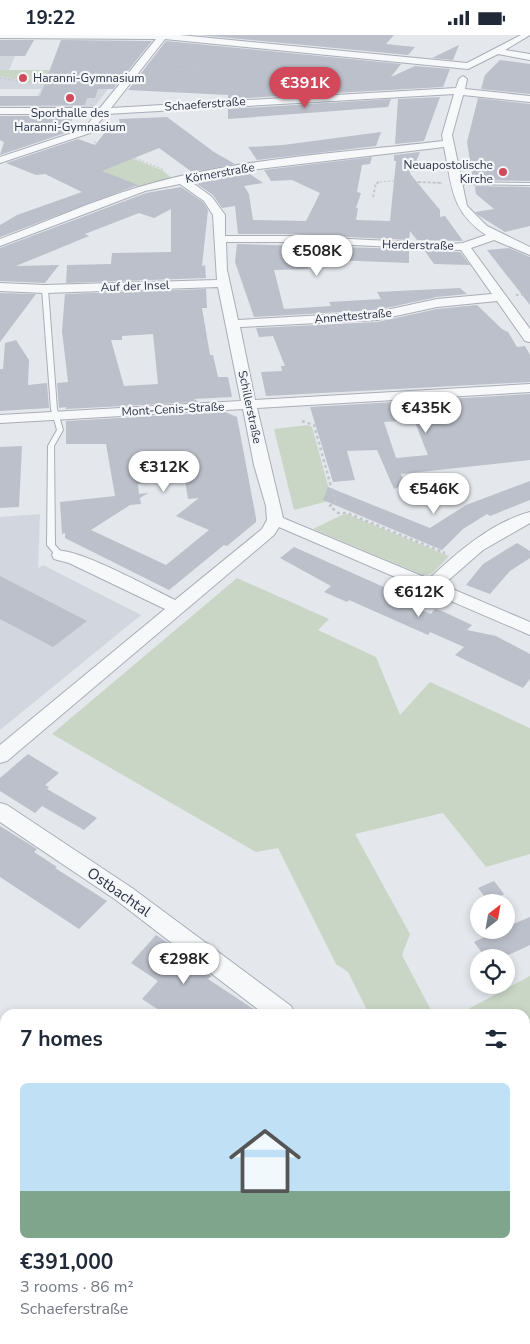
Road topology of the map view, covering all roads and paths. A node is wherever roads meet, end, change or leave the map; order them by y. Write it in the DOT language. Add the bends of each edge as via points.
graph roads {
  1 [pos="527,35"];
  2 [pos="0,36"];
  3 [pos="163,36"];
  4 [pos="496,51"];
  5 [pos="530,57"];
  6 [pos="140,64"];
  7 [pos="468,66"];
  8 [pos="280,68"];
  9 [pos="0,78"];
  10 [pos="68,89"];
  11 [pos="459,90"];
  12 [pos="530,99"];
  13 [pos="240,102"];
  14 [pos="0,111"];
  15 [pos="103,111"];
  16 [pos="78,135"];
  17 [pos="449,143"];
  18 [pos="0,161"];
  19 [pos="182,180"];
  20 [pos="458,183"];
  21 [pos="530,184"];
  22 [pos="373,197"];
  23 [pos="495,236"];
  24 [pos="220,239"];
  25 [pos="0,243"];
  26 [pos="464,246"];
  27 [pos="530,251"];
  28 [pos="224,283"];
  29 [pos="0,287"];
  30 [pos="45,289"];
  31 [pos="530,294"];
  32 [pos="519,295"];
  33 [pos="501,297"];
  34 [pos="233,324"];
  35 [pos="48,335"];
  36 [pos="530,338"];
  37 [pos="530,388"];
  38 [pos="250,405"];
  39 [pos="56,416"];
  40 [pos="0,419"];
  41 [pos="302,421"];
  42 [pos="530,517"];
  43 [pos="275,520"];
  44 [pos="60,555"];
  45 [pos="460,559"];
  46 [pos="431,587"];
  47 [pos="177,607"];
  48 [pos="530,629"];
  49 [pos="0,756"];
  50 [pos="0,811"];
  51 [pos="276,1009"];
  1 -- 4 [label="street"];
  2 -- 3 [label="street"];
  3 -- 6 [label="street"];
  3 -- 7 [label="street"];
  4 -- 5 [label="street"];
  4 -- 7 [label="street"];
  6 -- 8 [label="path"];
  6 -- 13 [label="path" via="222,71 219,76 232,77 229,82"];
  6 -- 15 [label="street"];
  7 -- 11 [label="street"];
  9 -- 10 [label="path"];
  11 -- 12 [label="street, Schaeferstraße"];
  11 -- 13 [label="street, Schaeferstraße"];
  11 -- 17 [label="street" via="447,135"];
  13 -- 15 [label="street, Schaeferstraße"];
  14 -- 15 [label="street, Schaeferstraße"];
  15 -- 16 [label="street" via="87,131"];
  16 -- 18 [label="street"];
  16 -- 19 [label="path" via="164,169"];
  17 -- 19 [label="street, Körnerstraße" via="232,169"];
  17 -- 20 [label="street"];
  19 -- 24 [label="street, Schillerstraße" via="214,205 221,224"];
  19 -- 25 [label="street, Körnerstraße" via="128,193"];
  20 -- 21 [label="lane"];
  20 -- 22 [label="path" via="387,181 376,183"];
  20 -- 23 [label="street" via="462,206 467,214"];
  23 -- 26 [label="street, Herderstraße"];
  23 -- 27 [label="street"];
  24 -- 26 [label="street, Herderstraße"];
  24 -- 28 [label="street, Schillerstraße"];
  26 -- 33 [label="street"];
  28 -- 30 [label="street, Auf der Insel"];
  28 -- 34 [label="street, Schillerstraße"];
  29 -- 30 [label="street, Auf der Insel"];
  30 -- 35 [label="lane"];
  31 -- 32 [label="path"];
  33 -- 34 [label="street, Annettestraße" via="437,303 377,316"];
  33 -- 36 [label="street"];
  34 -- 38 [label="street, Schillerstraße"];
  35 -- 39 [label="lane"];
  37 -- 38 [label="street, Mont-Cenis-Straße"];
  38 -- 39 [label="street, Mont-Cenis-Straße"];
  38 -- 43 [label="street, Schillerstraße"];
  39 -- 40 [label="street, Mont-Cenis-Straße"];
  39 -- 44 [label="lane" via="60,430 51,446 51,545"];
  41 -- 45 [label="path" via="314,425 335,501 330,506 338,513 347,513"];
  42 -- 45 [label="street" via="490,537"];
  43 -- 46 [label="street"];
  43 -- 47 [label="street" via="268,532"];
  44 -- 47 [label="street"];
  45 -- 46 [label="street"];
  46 -- 48 [label="street"];
  47 -- 49 [label="street"];
  50 -- 51 [label="street, Ostbachtal" via="124,894"];
}
